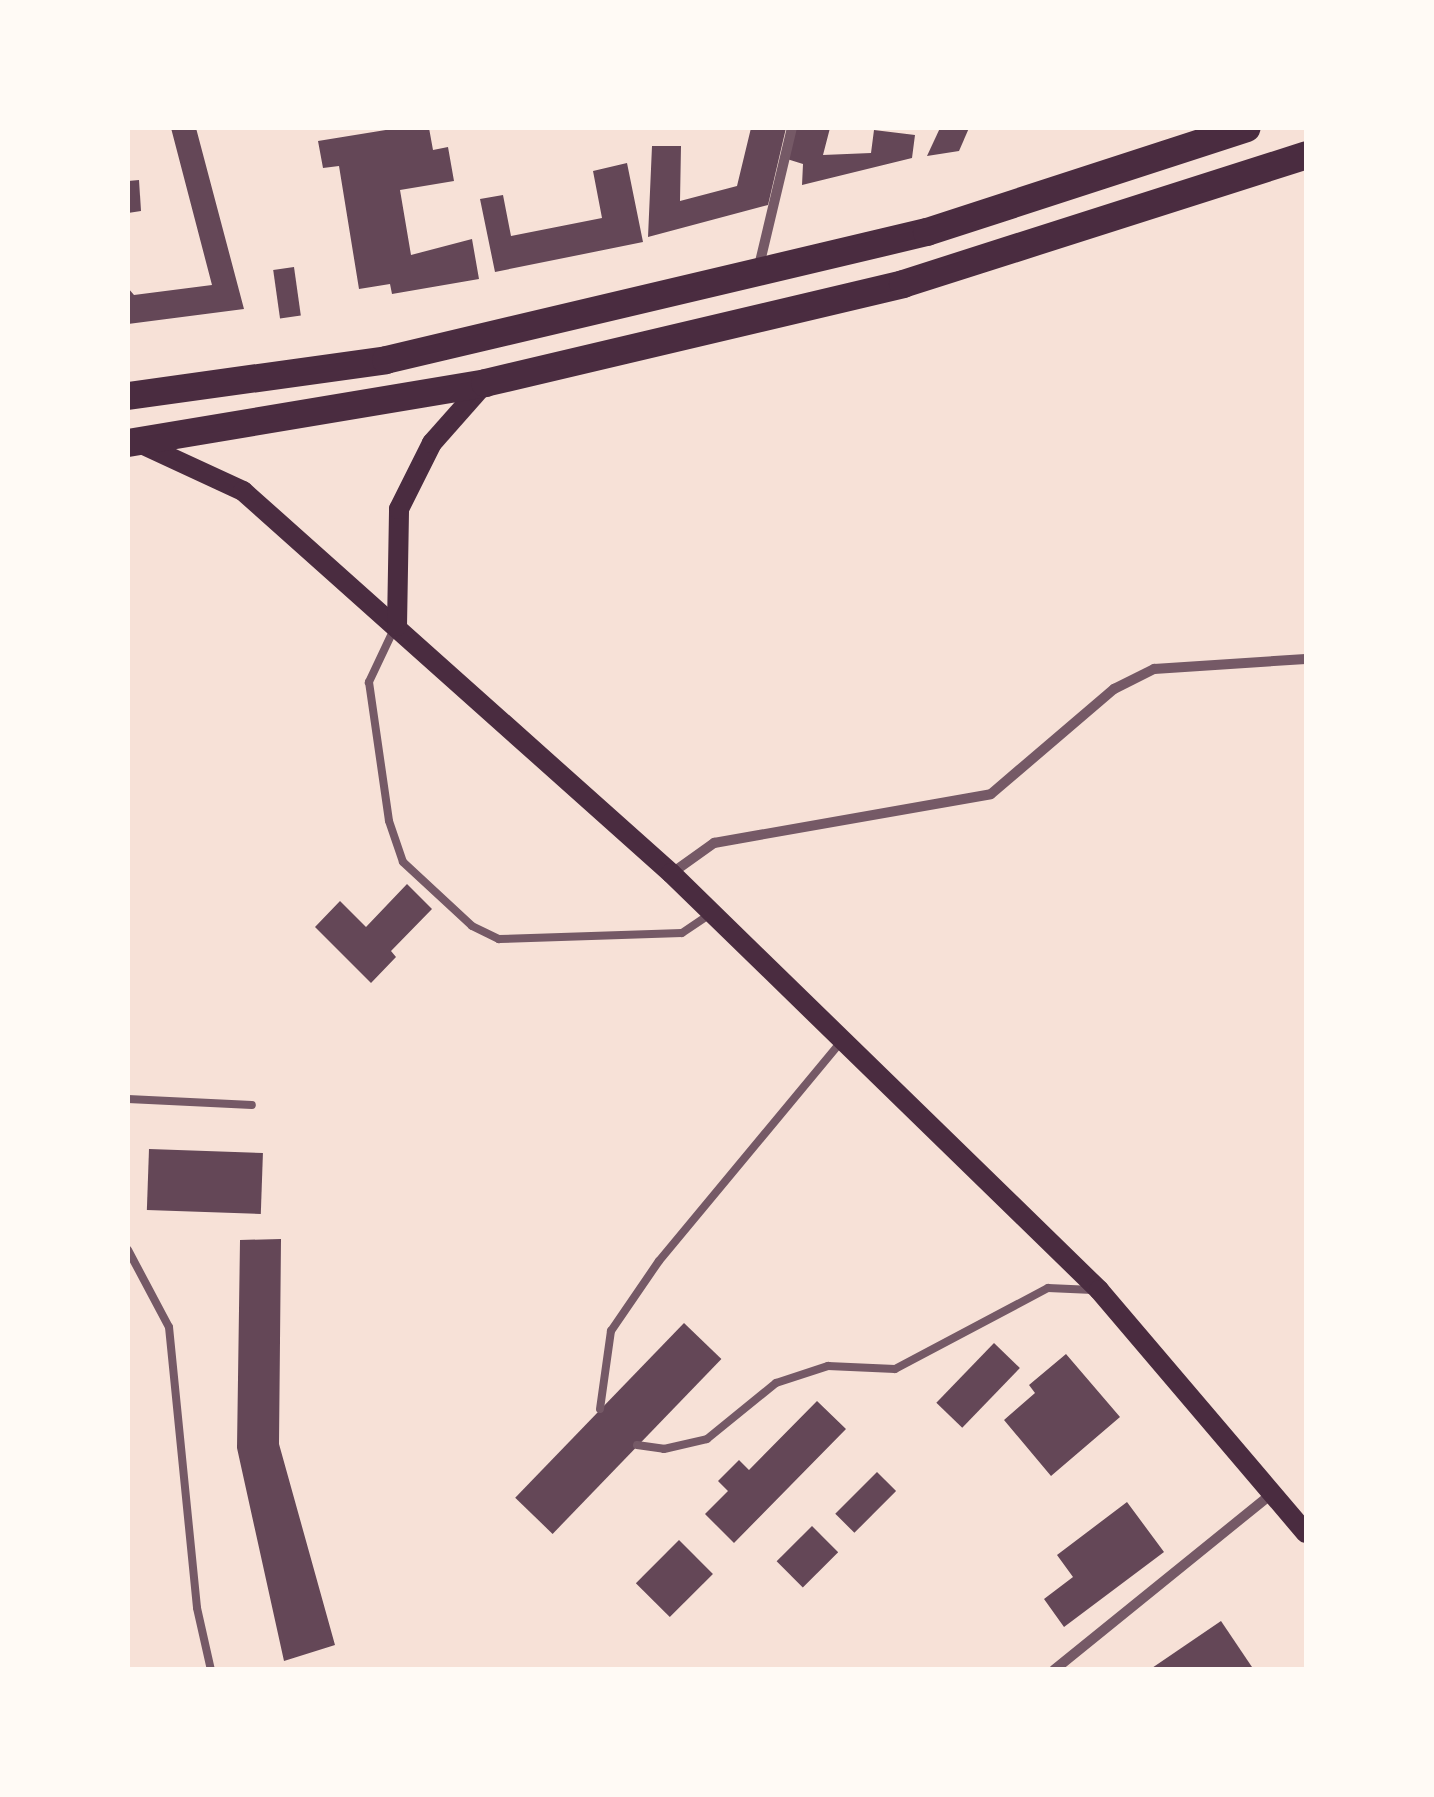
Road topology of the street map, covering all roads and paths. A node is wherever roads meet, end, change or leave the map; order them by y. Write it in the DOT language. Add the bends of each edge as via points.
graph roads {
  1 [pos="792,128"];
  2 [pos="1247,128"];
  3 [pos="1306,155"];
  4 [pos="758,268"];
  5 [pos="485,383"];
  6 [pos="128,396"];
  7 [pos="132,442"];
  8 [pos="397,626"];
  9 [pos="1306,659"];
  10 [pos="671,873"];
  11 [pos="712,912"];
  12 [pos="842,1040"];
  13 [pos="128,1099"];
  14 [pos="252,1106"];
  15 [pos="128,1250"];
  16 [pos="1099,1290"];
  17 [pos="600,1409"];
  18 [pos="637,1445"];
  19 [pos="1274,1492"];
  20 [pos="1306,1533"];
  21 [pos="212,1670"];
  22 [pos="1054,1670"];
  1 -- 4 [label="street"];
  2 -- 4 [label="highway" via="927,232"];
  3 -- 5 [label="highway" via="903,284"];
  4 -- 6 [label="highway" via="386,360"];
  5 -- 7 [label="highway"];
  5 -- 8 [label="main road" via="432,442 398,510"];
  7 -- 8 [label="main road" via="243,491"];
  8 -- 10 [label="main road"];
  8 -- 11 [label="lane" via="379,649 369,682 389,822 403,862 472,926 500,939 682,933"];
  9 -- 10 [label="street" via="1154,669 1114,689 991,794 714,844"];
  10 -- 11 [label="main road"];
  11 -- 12 [label="main road"];
  12 -- 16 [label="main road"];
  12 -- 17 [label="lane" via="611,1331"];
  13 -- 14 [label="lane"];
  15 -- 21 [label="lane" via="170,1327 197,1608"];
  16 -- 18 [label="lane" via="1048,1288 926,1358 895,1369 828,1366 776,1383 707,1439 664,1449"];
  16 -- 19 [label="main road"];
  19 -- 20 [label="main road"];
  19 -- 22 [label="street"];
}
